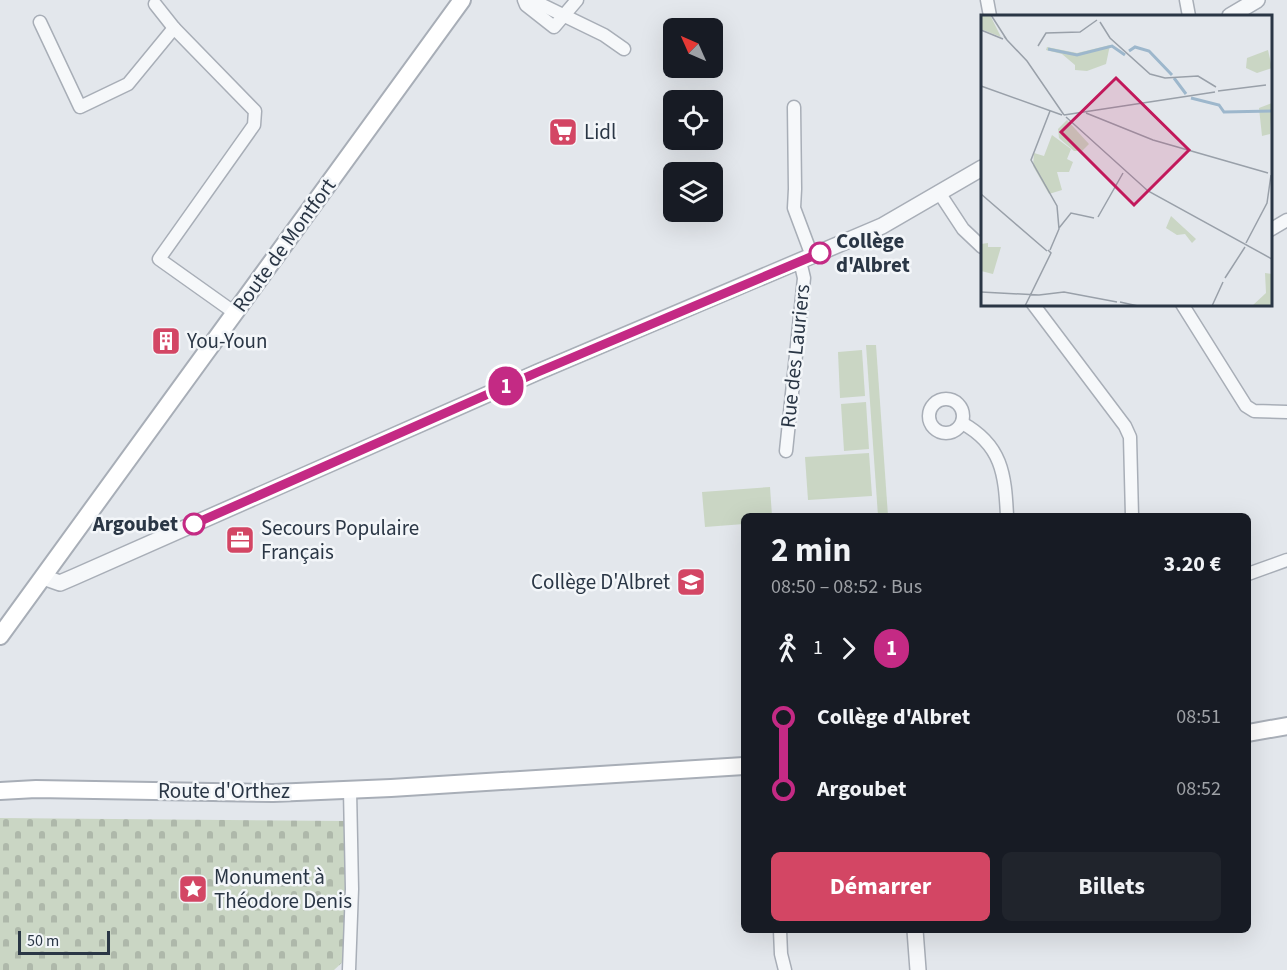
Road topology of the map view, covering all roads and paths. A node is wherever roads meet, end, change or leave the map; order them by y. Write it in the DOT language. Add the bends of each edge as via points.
graph roads {
  1 [pos="462,0"];
  2 [pos="524,0"];
  3 [pos="532,0"];
  4 [pos="577,0"];
  5 [pos="987,0"];
  6 [pos="1186,0"];
  7 [pos="1257,0"];
  8 [pos="155,4"];
  9 [pos="990,15"];
  10 [pos="1189,15"];
  11 [pos="1232,15"];
  12 [pos="564,16"];
  13 [pos="40,22"];
  14 [pos="174,28"];
  15 [pos="624,50"];
  16 [pos="794,107"];
  17 [pos="981,169"];
  18 [pos="940,194"];
  19 [pos="1287,220"];
  20 [pos="1272,229"];
  21 [pos="981,246"];
  22 [pos="806,258"];
  23 [pos="1035,306"];
  24 [pos="1183,306"];
  25 [pos="235,313"];
  26 [pos="1287,412"];
  27 [pos="962,423"];
  28 [pos="786,451"];
  29 [pos="1007,513"];
  30 [pos="1132,513"];
  31 [pos="1287,560"];
  32 [pos="1251,573"];
  33 [pos="43,577"];
  34 [pos="0,636"];
  35 [pos="1287,726"];
  36 [pos="1251,732"];
  37 [pos="741,766"];
  38 [pos="0,790"];
  39 [pos="350,790"];
  40 [pos="780,933"];
  41 [pos="915,933"];
  42 [pos="350,967"];
  43 [pos="786,970"];
  44 [pos="918,970"];
  1 -- 25 [label="main road, Route de Montfort"];
  2 -- 12 [label="street" via="554,27"];
  3 -- 12 [label="street"];
  4 -- 12 [label="street"];
  5 -- 9 [label="street"];
  6 -- 10 [label="street"];
  7 -- 11 [label="street"];
  8 -- 14 [label="street"];
  12 -- 15 [label="street" via="604,34"];
  13 -- 14 [label="street" via="80,106 128,84"];
  14 -- 25 [label="street" via="255,111 254,125 159,259"];
  16 -- 22 [label="street, Rue des Lauriers" via="794,208"];
  17 -- 18 [label="street"];
  18 -- 21 [label="street" via="963,229"];
  18 -- 22 [label="street"];
  19 -- 20 [label="street"];
  22 -- 28 [label="street, Rue des Lauriers"];
  22 -- 33 [label="street" via="60,583"];
  23 -- 30 [label="street" via="1125,426 1130,438"];
  24 -- 26 [label="street" via="1246,406 1254,411"];
  25 -- 33 [label="main road, Route de Montfort"];
  27 -- 29 [label="street" via="984,438 1002,466"];
  31 -- 32 [label="street"];
  33 -- 34 [label="main road, Route de Montfort"];
  35 -- 36 [label="main road"];
  37 -- 39 [label="main road, Route d'Orthez"];
  38 -- 39 [label="main road, Route d'Orthez"];
  39 -- 42 [label="street"];
  40 -- 43 [label="street"];
  41 -- 44 [label="street"];
}
